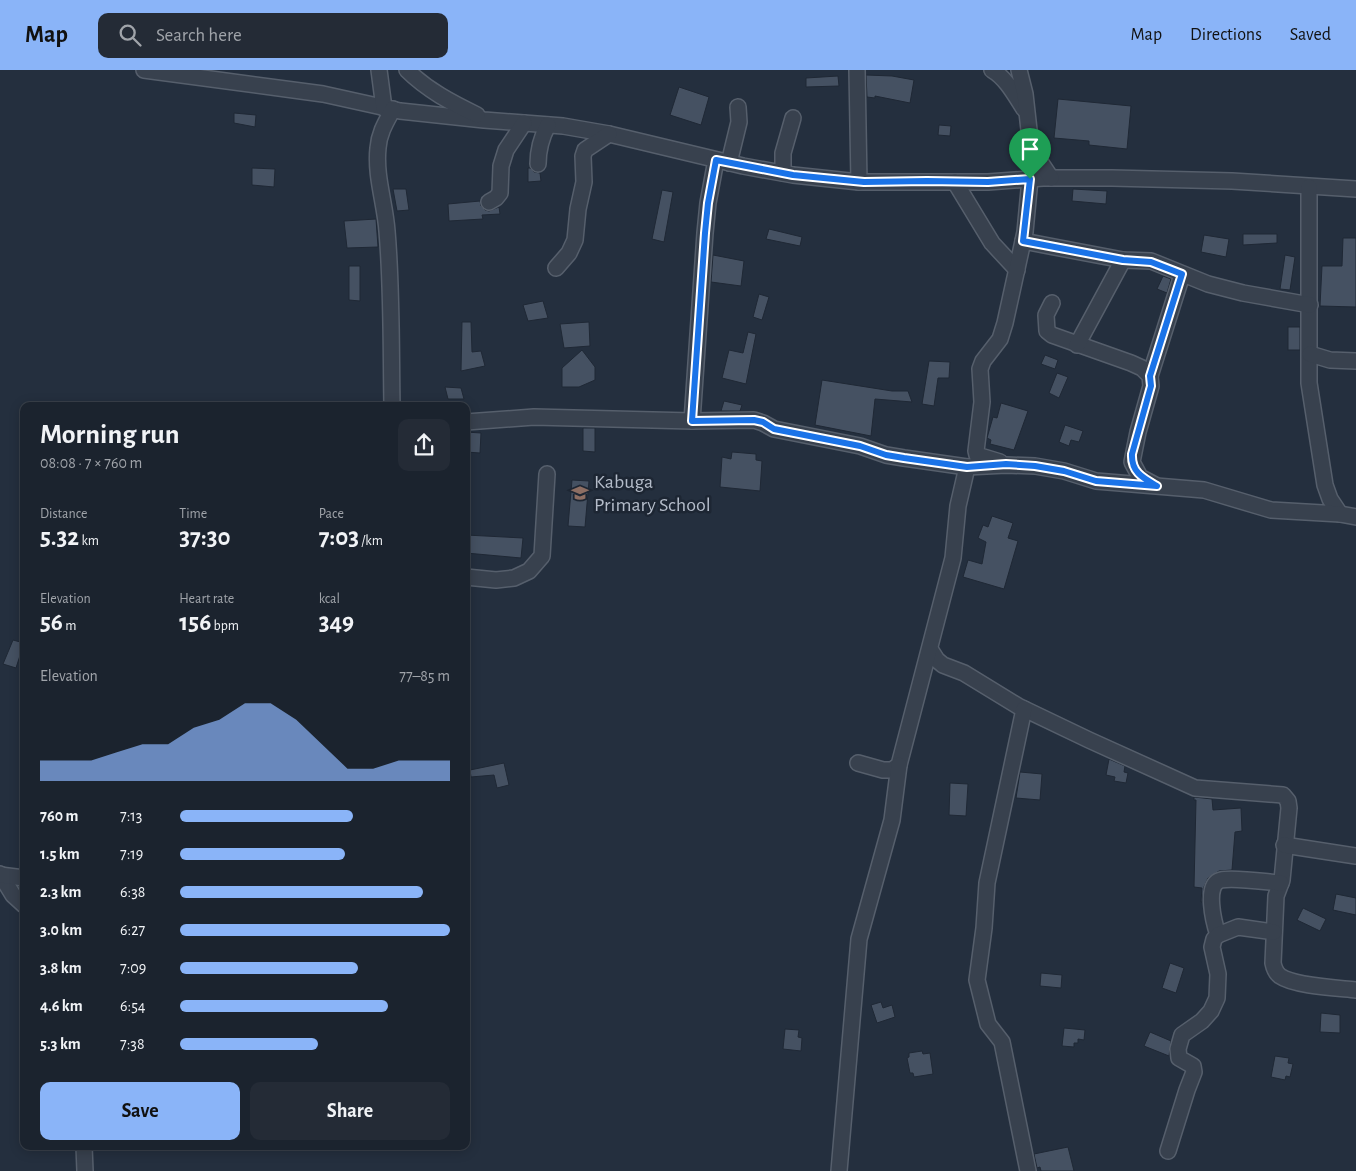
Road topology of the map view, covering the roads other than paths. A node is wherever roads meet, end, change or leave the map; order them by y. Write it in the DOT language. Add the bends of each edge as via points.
graph roads {
  1 [pos="144,70"];
  2 [pos="379,70"];
  3 [pos="408,70"];
  4 [pos="857,70"];
  5 [pos="992,70"];
  6 [pos="1019,70"];
  7 [pos="738,107"];
  8 [pos="388,108"];
  9 [pos="1027,115"];
  10 [pos="793,118"];
  11 [pos="488,120"];
  12 [pos="524,123"];
  13 [pos="548,125"];
  14 [pos="609,134"];
  15 [pos="722,161"];
  16 [pos="538,164"];
  17 [pos="783,173"];
  18 [pos="1051,178"];
  19 [pos="1030,179"];
  20 [pos="859,182"];
  21 [pos="955,182"];
  22 [pos="1309,187"];
  23 [pos="1356,190"];
  24 [pos="489,202"];
  25 [pos="1023,241"];
  26 [pos="1123,260"];
  27 [pos="556,268"];
  28 [pos="1017,270"];
  29 [pos="1182,274"];
  30 [pos="1052,303"];
  31 [pos="1310,305"];
  32 [pos="1077,345"];
  33 [pos="1310,354"];
  34 [pos="1356,361"];
  35 [pos="1150,376"];
  36 [pos="392,402"];
  37 [pos="692,421"];
  38 [pos="470,422"];
  39 [pos="1006,464"];
  40 [pos="967,467"];
  41 [pos="547,474"];
  42 [pos="1157,486"];
  43 [pos="1340,514"];
  44 [pos="1356,517"];
  45 [pos="470,577"];
  46 [pos="930,649"];
  47 [pos="1024,709"];
  48 [pos="858,763"];
  49 [pos="899,765"];
  50 [pos="1284,845"];
  51 [pos="1356,856"];
  52 [pos="0,875"];
  53 [pos="20,878"];
  54 [pos="1281,883"];
  55 [pos="20,901"];
  56 [pos="1274,932"];
  57 [pos="1218,935"];
  58 [pos="1356,990"];
  59 [pos="84,1150"];
  60 [pos="1168,1151"];
  61 [pos="85,1171"];
  62 [pos="839,1171"];
  63 [pos="1028,1171"];
  1 -- 8 [label="street" via="323,94"];
  2 -- 8 [label="street"];
  3 -- 11 [label="street" via="420,83"];
  4 -- 20 [label="street"];
  5 -- 9 [label="street" via="1013,92"];
  6 -- 9 [label="street"];
  7 -- 15 [label="street" via="739,122"];
  8 -- 11 [label="street"];
  8 -- 36 [label="street" via="381,130 377,169 387,229"];
  9 -- 18 [label="street" via="1035,154"];
  10 -- 17 [label="street" via="783,153"];
  11 -- 12 [label="street"];
  12 -- 13 [label="street"];
  12 -- 24 [label="street" via="506,150 501,166 500,193"];
  13 -- 14 [label="street"];
  13 -- 16 [label="street" via="538,149"];
  14 -- 15 [label="street"];
  14 -- 27 [label="street" via="585,150 584,182 575,240"];
  15 -- 17 [label="street"];
  15 -- 37 [label="street" via="708,203"];
  17 -- 20 [label="street"];
  18 -- 19 [label="street"];
  18 -- 22 [label="street" via="1232,181"];
  19 -- 21 [label="street"];
  19 -- 25 [label="street"];
  20 -- 21 [label="street"];
  21 -- 28 [label="street" via="992,243"];
  22 -- 23 [label="street"];
  22 -- 31 [label="street"];
  25 -- 26 [label="street"];
  25 -- 28 [label="street"];
  26 -- 29 [label="street" via="1151,262"];
  26 -- 32 [label="street"];
  28 -- 39 [label="street" via="1000,339 980,369 982,402 976,453"];
  29 -- 31 [label="street" via="1243,293"];
  29 -- 35 [label="street"];
  30 -- 32 [label="street" via="1046,316 1047,331"];
  31 -- 33 [label="street"];
  32 -- 35 [label="street" via="1131,363"];
  33 -- 34 [label="street" via="1330,360"];
  33 -- 43 [label="street" via="1309,383 1325,485"];
  35 -- 42 [label="street" via="1151,386 1132,462 1140,477"];
  37 -- 38 [label="street" via="534,417"];
  37 -- 40 [label="street" via="754,420 774,429 860,446 886,455"];
  39 -- 40 [label="street"];
  39 -- 42 [label="street" via="1057,470 1096,481"];
  40 -- 46 [label="street" via="958,506 953,558"];
  41 -- 45 [label="street" via="542,556 529,571 514,578"];
  42 -- 43 [label="street" via="1204,490 1271,510"];
  43 -- 44 [label="street"];
  46 -- 47 [label="street" via="943,664"];
  46 -- 49 [label="street"];
  47 -- 50 [label="street" via="1195,788 1283,795 1289,808"];
  47 -- 63 [label="street" via="987,883 977,980 988,1024 1002,1042"];
  48 -- 49 [label="street" via="883,770 892,770"];
  49 -- 62 [label="street" via="892,820 859,940"];
  50 -- 51 [label="street"];
  50 -- 54 [label="street"];
  52 -- 53 [label="street"];
  52 -- 55 [label="street"];
  54 -- 56 [label="street" via="1276,896"];
  54 -- 57 [label="street" via="1220,880 1215,883 1212,916"];
  56 -- 57 [label="street" via="1238,927"];
  56 -- 58 [label="street" via="1273,962 1280,976 1294,982"];
  57 -- 60 [label="street" via="1212,948 1218,974 1217,998 1211,1011 1180,1040 1179,1058 1193,1066 1194,1072"];
  59 -- 61 [label="street"];
}
